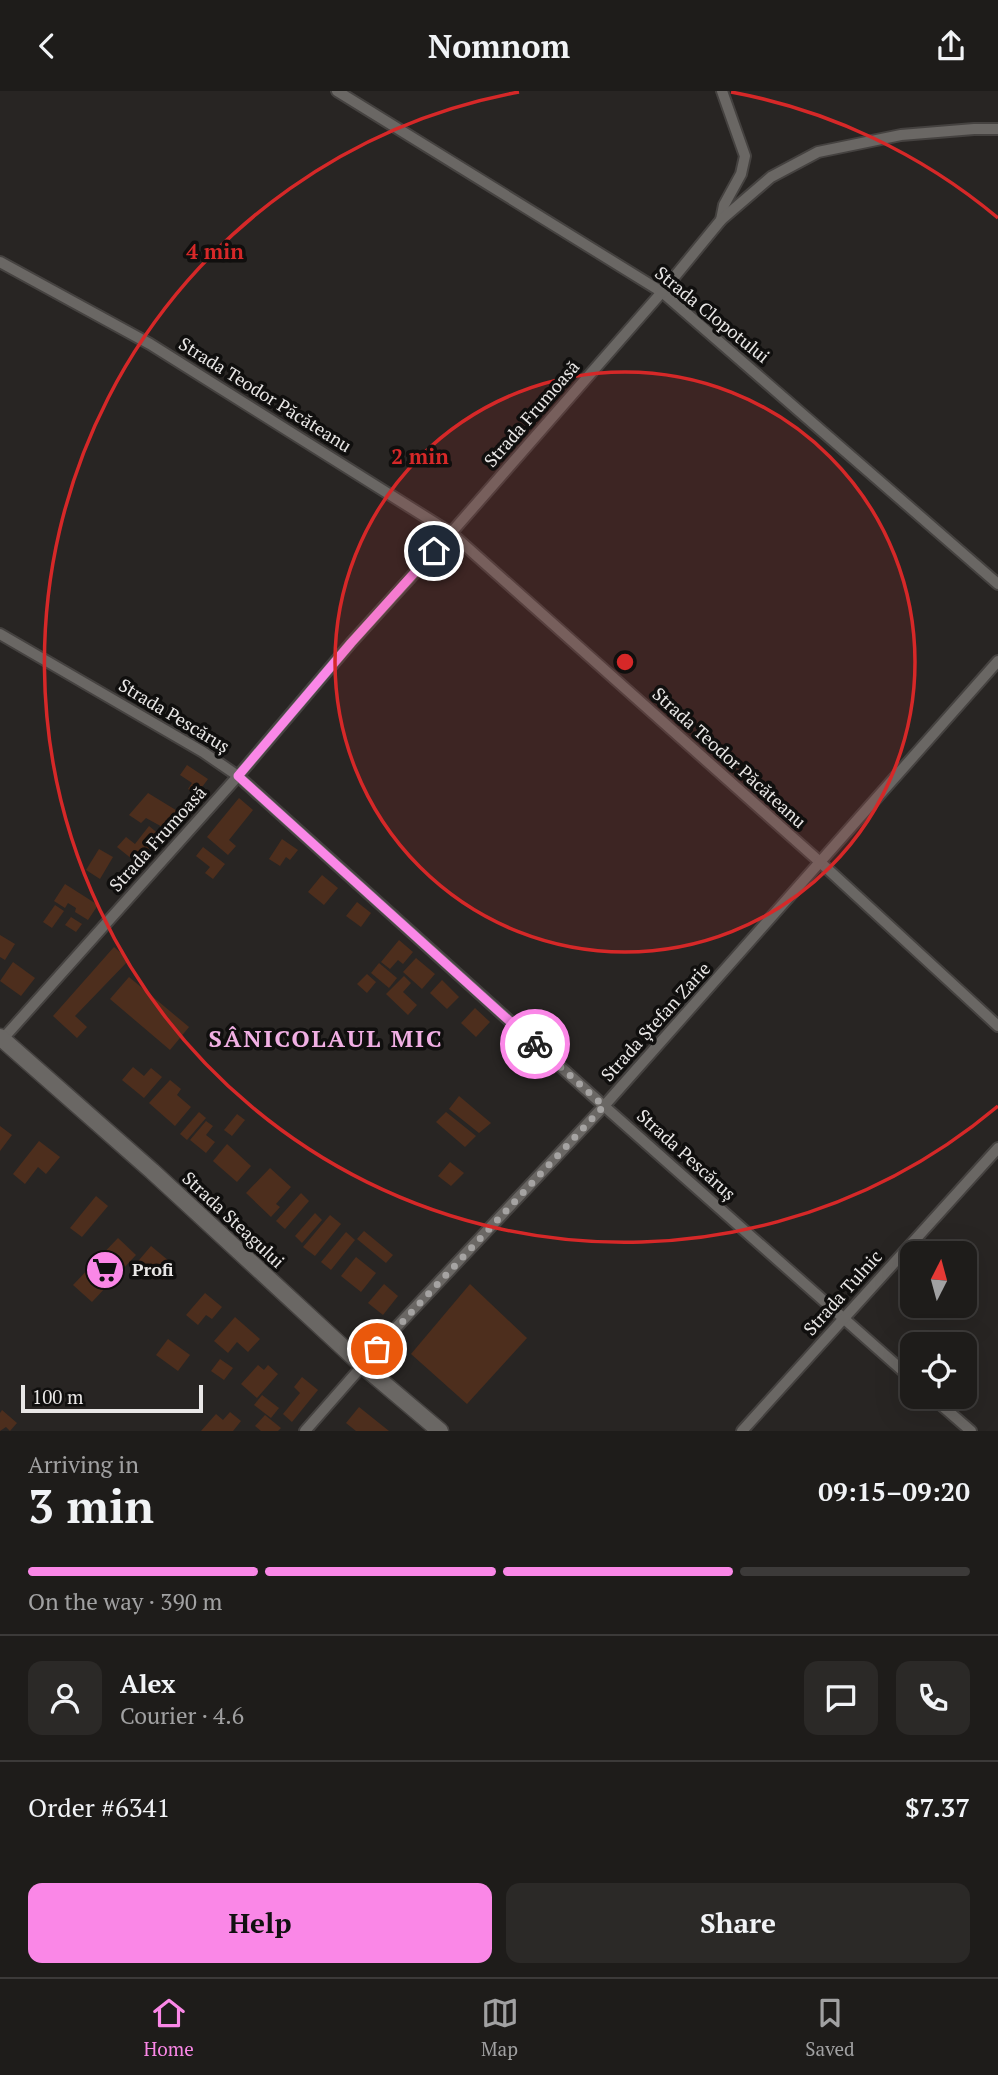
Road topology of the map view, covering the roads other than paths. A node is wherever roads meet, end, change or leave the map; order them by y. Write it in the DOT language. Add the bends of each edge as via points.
graph roads {
  1 [pos="337,91"];
  2 [pos="722,91"];
  3 [pos="998,129"];
  4 [pos="722,220"];
  5 [pos="0,262"];
  6 [pos="662,292"];
  7 [pos="451,533"];
  8 [pos="998,585"];
  9 [pos="0,633"];
  10 [pos="998,661"];
  11 [pos="238,776"];
  12 [pos="820,862"];
  13 [pos="998,1026"];
  14 [pos="1,1040"];
  15 [pos="604,1106"];
  16 [pos="998,1148"];
  17 [pos="844,1318"];
  18 [pos="362,1365"];
  19 [pos="900,1368"];
  20 [pos="946,1409"];
  21 [pos="305,1431"];
  22 [pos="440,1431"];
  23 [pos="741,1431"];
  24 [pos="971,1431"];
  1 -- 6 [label="street, Strada Clopotului"];
  2 -- 4 [label="street" via="745,156"];
  3 -- 4 [label="street, Strada Frumoasă" via="901,135 818,152 771,177"];
  4 -- 6 [label="street, Strada Frumoasă"];
  5 -- 7 [label="street, Strada Teodor Păcăteanu" via="150,344"];
  6 -- 7 [label="street, Strada Frumoasă"];
  6 -- 8 [label="street, Strada Clopotului"];
  7 -- 11 [label="street, Strada Frumoasă"];
  7 -- 12 [label="street, Strada Teodor Păcăteanu"];
  9 -- 11 [label="street, Strada Pescăruș"];
  10 -- 12 [label="street, Strada Ștefan Zarie"];
  11 -- 14 [label="street, Strada Frumoasă"];
  11 -- 15 [label="street, Strada Pescăruș"];
  12 -- 13 [label="street, Strada Teodor Păcăteanu"];
  12 -- 15 [label="street, Strada Ștefan Zarie"];
  14 -- 18 [label="main road, Strada Steagului" via="152,1171"];
  15 -- 17 [label="street, Strada Pescăruș"];
  15 -- 18 [label="street, Strada Ștefan Zarie"];
  16 -- 17 [label="street, Strada Tulnic"];
  17 -- 19 [label="street, Strada Pescăruș"];
  17 -- 23 [label="street, Strada Tulnic"];
  18 -- 21 [label="street, Strada Ștefan Zarie"];
  18 -- 22 [label="main road, Strada Steagului"];
  20 -- 24 [label="street"];
}
